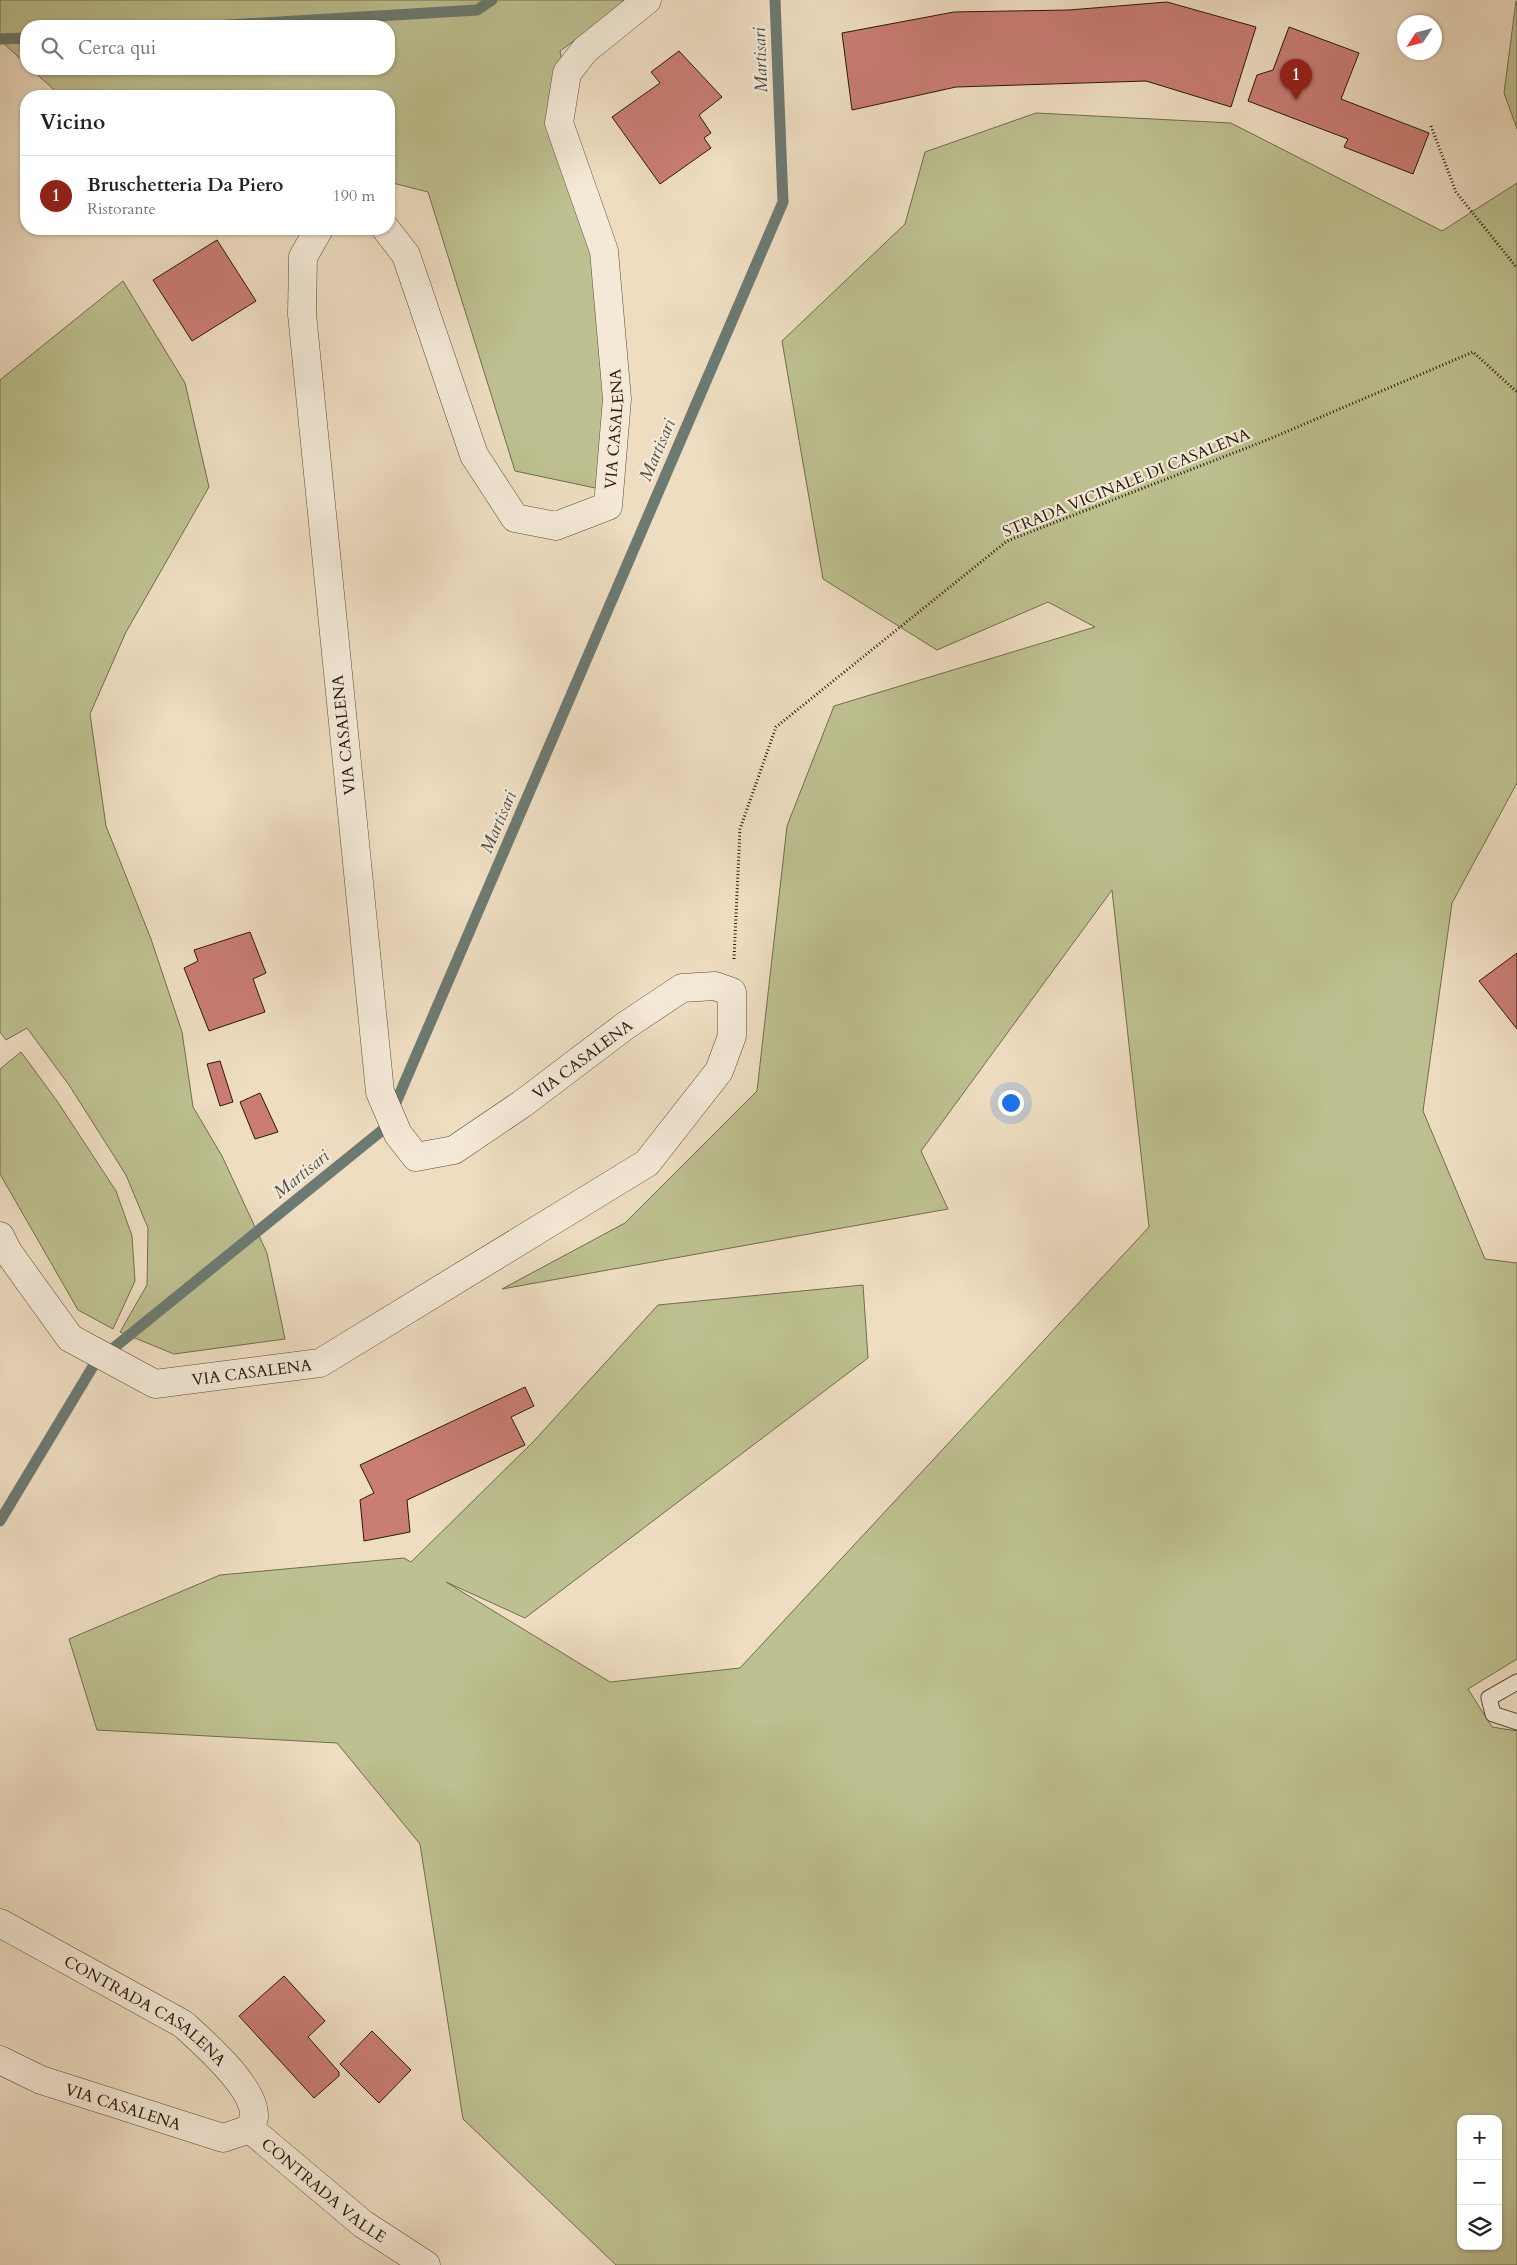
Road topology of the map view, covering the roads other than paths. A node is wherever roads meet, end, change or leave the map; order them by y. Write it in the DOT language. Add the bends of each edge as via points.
graph roads {
  1 [pos="647,0"];
  2 [pos="316,235"];
  3 [pos="391,235"];
  4 [pos="0,1236"];
  5 [pos="1517,1682"];
  6 [pos="1517,1722"];
  7 [pos="0,1923"];
  8 [pos="0,2060"];
  9 [pos="250,2129"];
  10 [pos="426,2265"];
  1 -- 3 [label="street, VIA CASALENA" via="585,50 567,73 559,123 604,251 617,399 608,506 556,526 515,518 474,455 406,255"];
  2 -- 4 [label="street, VIA CASALENA" via="303,257 302,314 380,1092 398,1134 416,1157 454,1150 682,988 715,986 732,992 732,1036 720,1071 647,1163 320,1363 155,1384 70,1338"];
  5 -- 6 [label="lane" via="1489,1698 1493,1714"];
  7 -- 9 [label="street, CONTRADA CASALENA" via="183,2024 209,2047 242,2085 254,2117"];
  8 -- 9 [label="street, VIA CASALENA" via="41,2080 223,2138"];
  9 -- 10 [label="street, CONTRADA VALLE" via="363,2224"];
}
